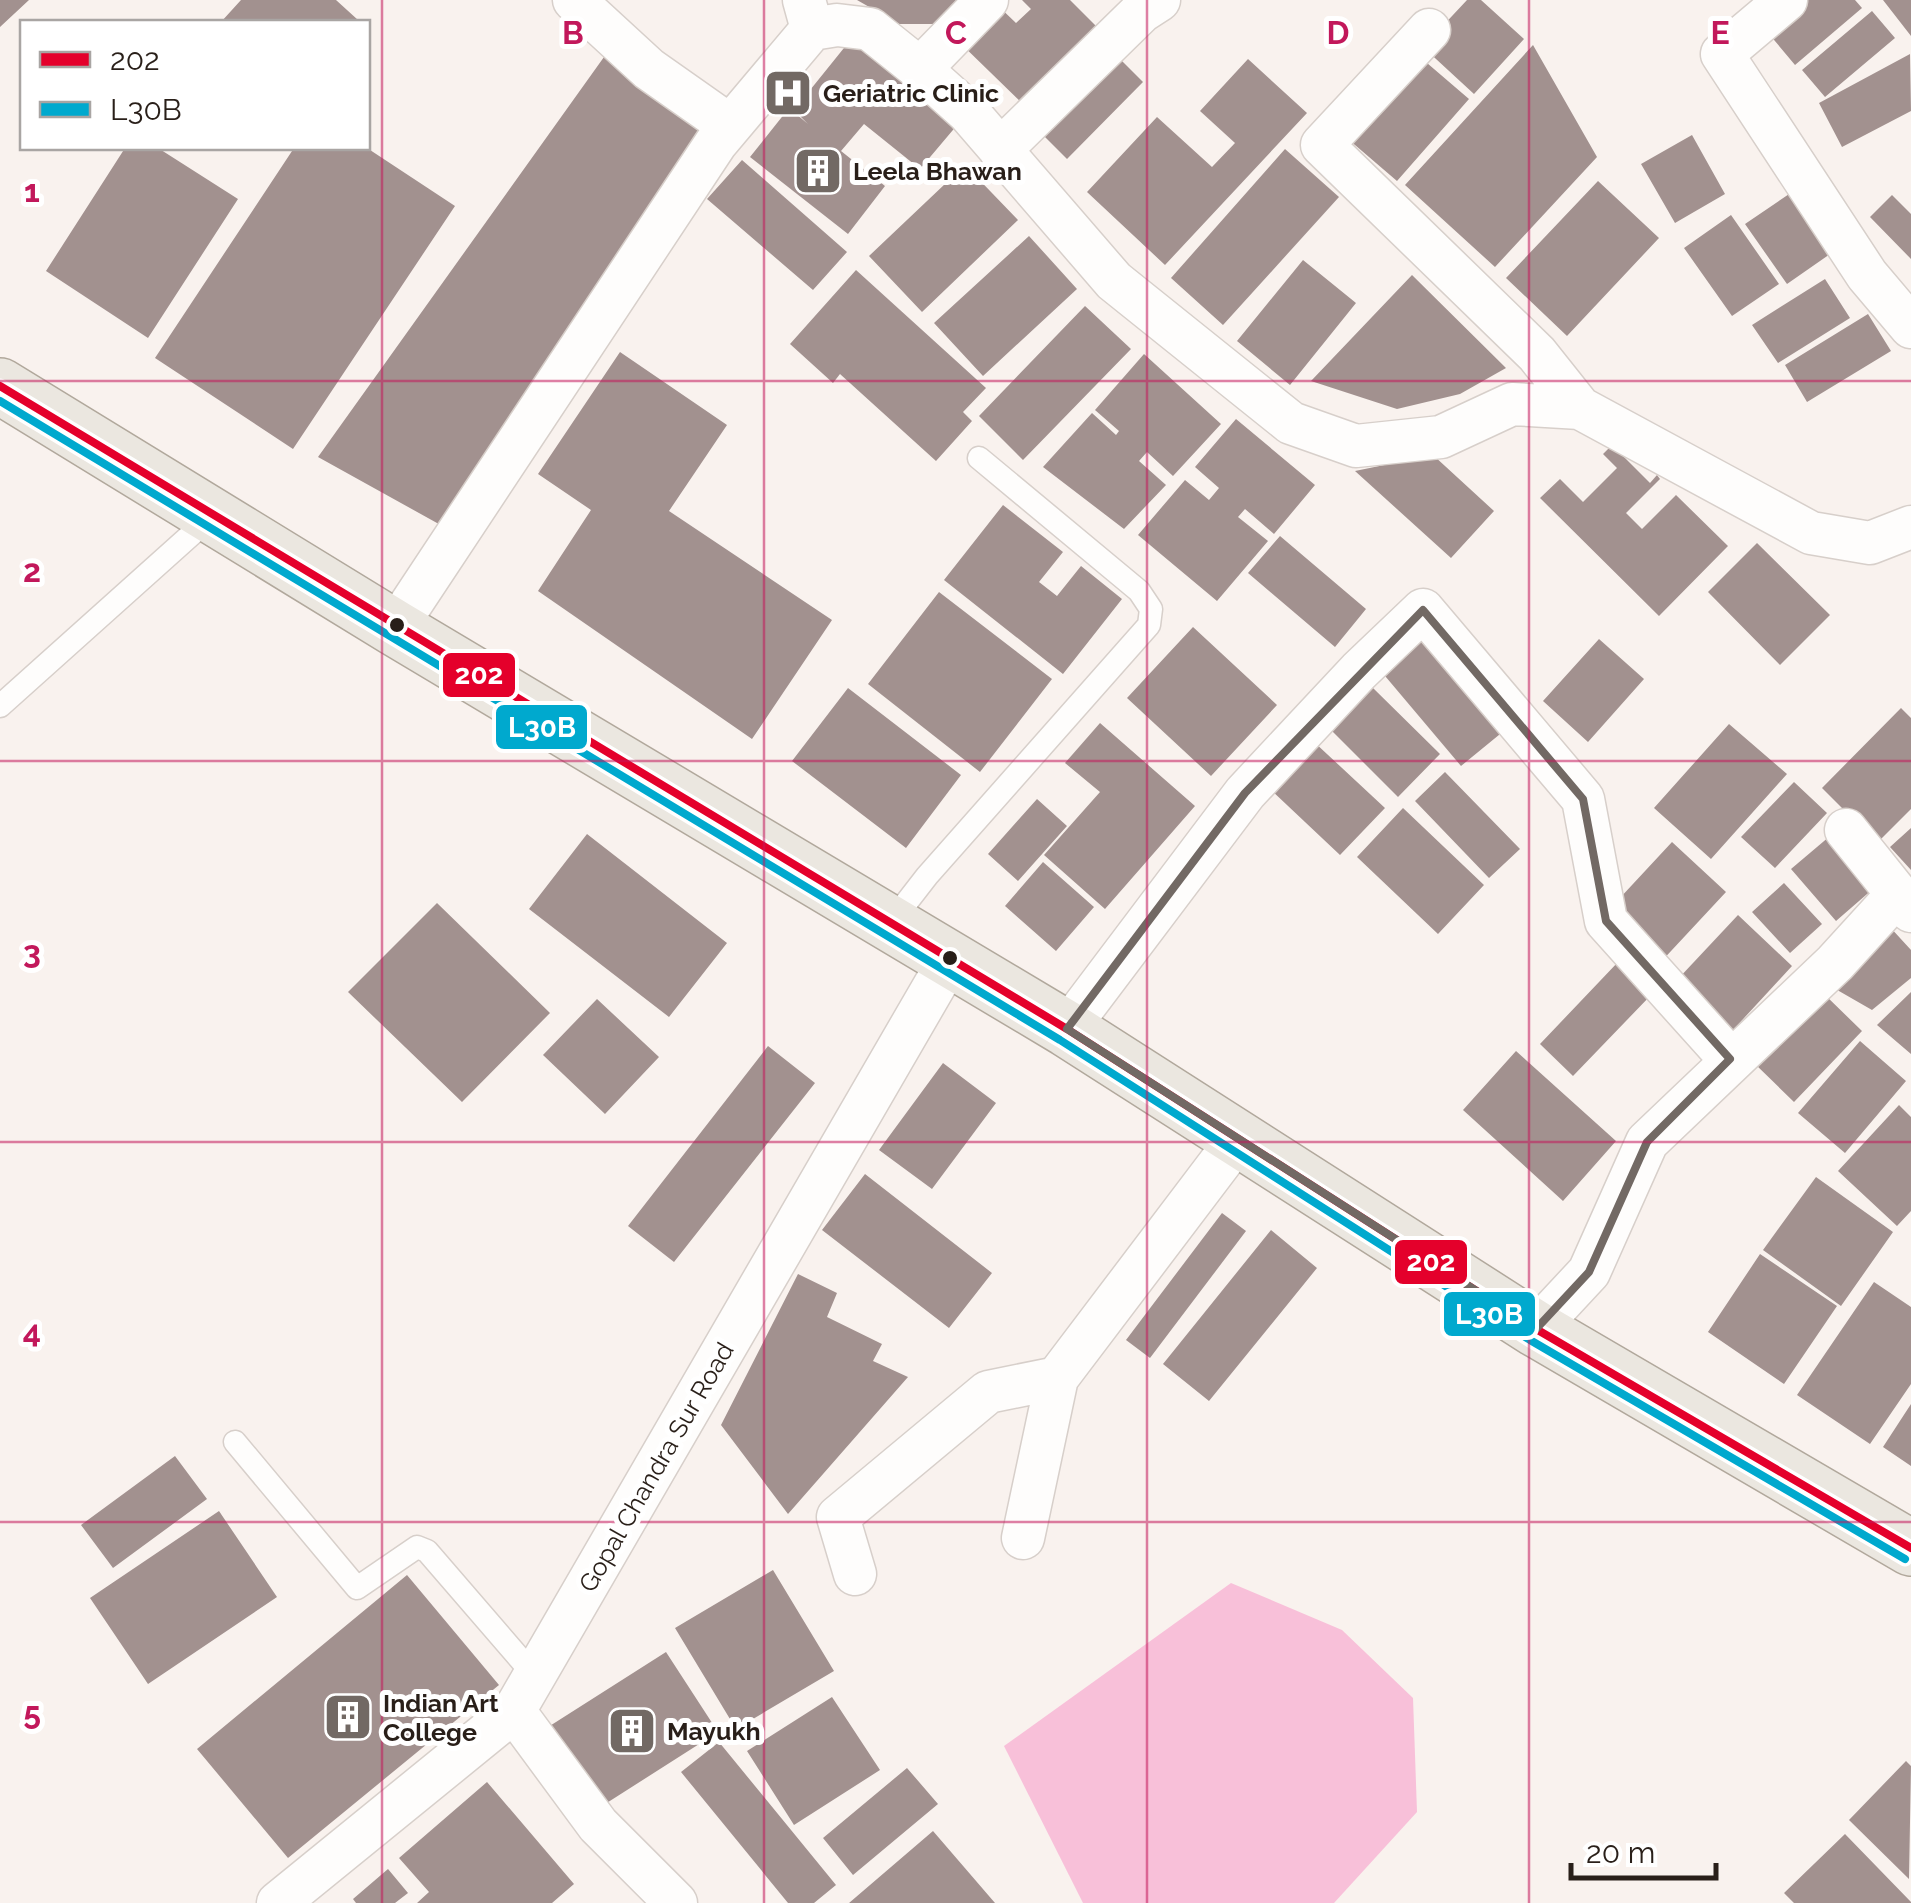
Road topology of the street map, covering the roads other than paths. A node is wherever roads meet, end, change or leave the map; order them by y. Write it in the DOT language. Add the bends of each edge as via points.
graph roads {
  1 [pos="574,0"];
  2 [pos="987,0"];
  3 [pos="1160,0"];
  4 [pos="1786,0"];
  5 [pos="808,14"];
  6 [pos="1429,30"];
  7 [pos="920,69"];
  8 [pos="730,126"];
  9 [pos="1000,150"];
  10 [pos="1911,327"];
  11 [pos="0,386"];
  12 [pos="1580,408"];
  13 [pos="980,458"];
  14 [pos="212,516"];
  15 [pos="1911,527"];
  16 [pos="395,628"];
  17 [pos="0,706"];
  18 [pos="1846,830"];
  19 [pos="1904,903"];
  20 [pos="889,925"];
  21 [pos="950,959"];
  22 [pos="1068,1029"];
  23 [pos="1730,1060"];
  24 [pos="1238,1138"];
  25 [pos="1536,1329"];
  26 [pos="1056,1378"];
  27 [pos="234,1442"];
  28 [pos="1023,1538"];
  29 [pos="1911,1548"];
  30 [pos="855,1574"];
  31 [pos="524,1693"];
  32 [pos="278,1903"];
  33 [pos="676,1903"];
  1 -- 8 [label="street" via="649,69"];
  2 -- 7 [label="street"];
  3 -- 9 [label="street"];
  4 -- 10 [label="street" via="1722,54 1868,275"];
  5 -- 7 [label="street" via="870,29"];
  5 -- 8 [label="street"];
  6 -- 12 [label="street" via="1322,145 1537,354"];
  7 -- 9 [label="street"];
  8 -- 16 [label="street"];
  9 -- 12 [label="street" via="1114,282 1291,422 1356,446 1442,437 1512,404"];
  11 -- 14 [label="main road"];
  12 -- 15 [label="street" via="1811,533 1870,543"];
  13 -- 20 [label="lane" via="1139,590 1151,610 1149,624"];
  14 -- 16 [label="main road"];
  14 -- 17 [label="lane"];
  16 -- 20 [label="main road"];
  18 -- 19 [label="street"];
  19 -- 23 [label="street"];
  20 -- 21 [label="main road"];
  21 -- 22 [label="main road"];
  21 -- 31 [label="street, Gopal Chandra Sur Road"];
  22 -- 23 [label="street" via="1244,793 1423,610 1583,799 1606,921"];
  22 -- 24 [label="main road"];
  23 -- 25 [label="street" via="1646,1142 1589,1272"];
  24 -- 25 [label="main road"];
  24 -- 26 [label="street"];
  25 -- 29 [label="main road"];
  26 -- 28 [label="street"];
  26 -- 30 [label="street" via="988,1392 838,1517"];
  27 -- 31 [label="lane" via="357,1588 416,1547 427,1550"];
  31 -- 32 [label="street, Gopal Chandra Sur Road"];
  31 -- 33 [label="street" via="598,1825"];
}
